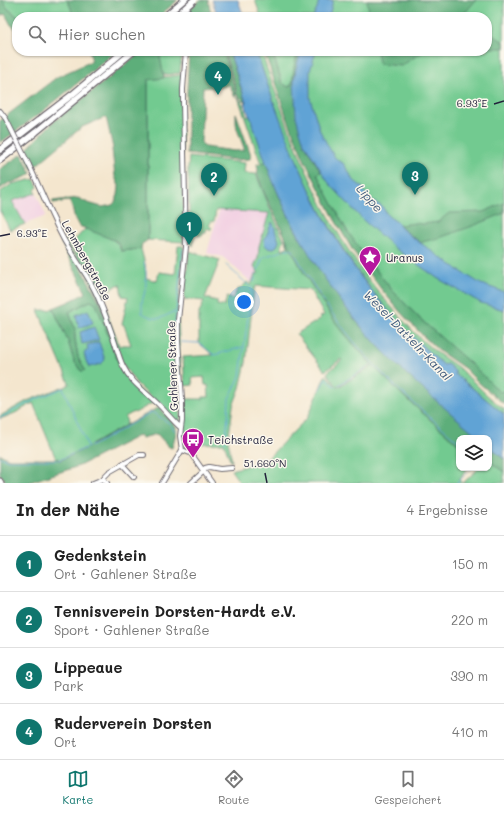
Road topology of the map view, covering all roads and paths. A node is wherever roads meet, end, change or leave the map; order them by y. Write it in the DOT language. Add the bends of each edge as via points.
graph roads {
  1 [pos="184,0"];
  2 [pos="187,0"];
  3 [pos="194,0"];
  4 [pos="170,12"];
  5 [pos="180,12"];
  6 [pos="188,12"];
  7 [pos="118,56"];
  8 [pos="128,56"];
  9 [pos="186,56"];
  10 [pos="0,111"];
  11 [pos="0,150"];
  12 [pos="0,160"];
  13 [pos="181,428"];
  14 [pos="182,450"];
  15 [pos="144,455"];
  16 [pos="122,464"];
  17 [pos="232,468"];
  18 [pos="204,471"];
  19 [pos="134,477"];
  20 [pos="105,481"];
  21 [pos="93,483"];
  22 [pos="162,483"];
  23 [pos="191,483"];
  24 [pos="212,483"];
  1 -- 4 [label="highway"];
  2 -- 6 [label="street"];
  3 -- 5 [label="highway, bridge"];
  7 -- 11 [label="highway"];
  8 -- 12 [label="highway"];
  9 -- 13 [label="street, Gahlener Straße" via="183,102 186,247 178,320"];
  10 -- 13 [label="street, Lehmbergstraße, bridge" via="65,240 99,300 122,366 139,387"];
  13 -- 14 [label="street, Gahlener Straße"];
  14 -- 18 [label="street" via="190,453"];
  14 -- 22 [label="street"];
  15 -- 16 [label="street"];
  16 -- 19 [label="street"];
  16 -- 20 [label="street" via="105,476"];
  17 -- 18 [label="street" via="209,467"];
  18 -- 23 [label="street"];
  18 -- 24 [label="street"];
  20 -- 21 [label="street"];
}
